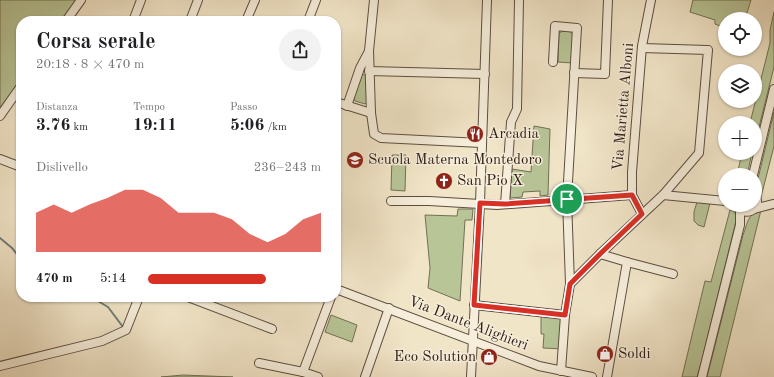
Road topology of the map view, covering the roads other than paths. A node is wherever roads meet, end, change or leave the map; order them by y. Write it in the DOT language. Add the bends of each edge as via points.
graph roads {
  1 [pos="81,0"];
  2 [pos="141,0"];
  3 [pos="198,0"];
  4 [pos="254,0"];
  5 [pos="316,0"];
  6 [pos="374,0"];
  7 [pos="487,0"];
  8 [pos="519,0"];
  9 [pos="608,0"];
  10 [pos="651,0"];
  11 [pos="70,16"];
  12 [pos="135,16"];
  13 [pos="192,16"];
  14 [pos="248,16"];
  15 [pos="310,16"];
  16 [pos="642,48"];
  17 [pos="369,51"];
  18 [pos="553,62"];
  19 [pos="369,70"];
  20 [pos="574,73"];
  21 [pos="485,74"];
  22 [pos="774,89"];
  23 [pos="16,93"];
  24 [pos="341,104"];
  25 [pos="347,106"];
  26 [pos="371,113"];
  27 [pos="0,116"];
  28 [pos="481,143"];
  29 [pos="0,159"];
  30 [pos="16,165"];
  31 [pos="755,168"];
  32 [pos="632,195"];
  33 [pos="663,195"];
  34 [pos="567,199"];
  35 [pos="762,199"];
  36 [pos="718,200"];
  37 [pos="391,201"];
  38 [pos="480,203"];
  39 [pos="505,204"];
  40 [pos="774,204"];
  41 [pos="762,207"];
  42 [pos="739,212"];
  43 [pos="751,212"];
  44 [pos="642,214"];
  45 [pos="740,225"];
  46 [pos="600,254"];
  47 [pos="626,262"];
  48 [pos="672,274"];
  49 [pos="570,284"];
  50 [pos="341,291"];
  51 [pos="137,302"];
  52 [pos="201,302"];
  53 [pos="329,302"];
  54 [pos="474,305"];
  55 [pos="389,308"];
  56 [pos="565,315"];
  57 [pos="272,329"];
  58 [pos="472,341"];
  59 [pos="259,363"];
  60 [pos="0,366"];
  61 [pos="561,371"];
  62 [pos="303,372"];
  63 [pos="318,377"];
  64 [pos="365,377"];
  65 [pos="471,377"];
  66 [pos="592,377"];
  67 [pos="607,377"];
  68 [pos="702,377"];
  1 -- 11 [label="street"];
  2 -- 12 [label="street"];
  3 -- 13 [label="street"];
  4 -- 14 [label="street"];
  5 -- 15 [label="street"];
  6 -- 17 [label="street"];
  7 -- 21 [label="street"];
  8 -- 39 [label="street" via="517,109 511,122"];
  9 -- 20 [label="street" via="605,74"];
  10 -- 16 [label="street, Via Marietta Alboni"];
  16 -- 32 [label="street, Via Marietta Alboni"];
  16 -- 33 [label="street" via="708,50 699,153"];
  17 -- 19 [label="street"];
  17 -- 25 [label="street" via="360,68"];
  18 -- 20 [label="street" via="555,26 577,28"];
  19 -- 21 [label="street"];
  19 -- 26 [label="street"];
  20 -- 34 [label="street"];
  21 -- 28 [label="street"];
  22 -- 31 [label="street"];
  23 -- 27 [label="street"];
  24 -- 25 [label="street"];
  25 -- 26 [label="street"];
  26 -- 28 [label="street" via="374,134 381,138"];
  28 -- 38 [label="street"];
  29 -- 30 [label="street"];
  32 -- 34 [label="street"];
  32 -- 44 [label="street, Via Marietta Alboni"];
  33 -- 36 [label="street"];
  33 -- 44 [label="street"];
  34 -- 39 [label="street"];
  34 -- 49 [label="street"];
  35 -- 40 [label="street"];
  37 -- 38 [label="street"];
  38 -- 39 [label="street"];
  38 -- 54 [label="street"];
  40 -- 41 [label="street"];
  42 -- 45 [label="street"];
  43 -- 45 [label="street"];
  44 -- 46 [label="street"];
  45 -- 68 [label="street"];
  46 -- 47 [label="street"];
  46 -- 49 [label="street"];
  47 -- 48 [label="street"];
  47 -- 67 [label="street"];
  49 -- 56 [label="street"];
  50 -- 55 [label="street, Via Dante Alighieri"];
  51 -- 60 [label="street" via="126,330 102,341"];
  52 -- 57 [label="street"];
  53 -- 62 [label="street"];
  54 -- 56 [label="street"];
  54 -- 58 [label="street"];
  55 -- 58 [label="street, Via Dante Alighieri"];
  55 -- 64 [label="street"];
  56 -- 61 [label="street"];
  58 -- 61 [label="street, Via Dante Alighieri" via="539,366"];
  58 -- 65 [label="street"];
  59 -- 62 [label="street"];
  61 -- 66 [label="street, Via Dante Alighieri"];
  62 -- 63 [label="street"];
}
